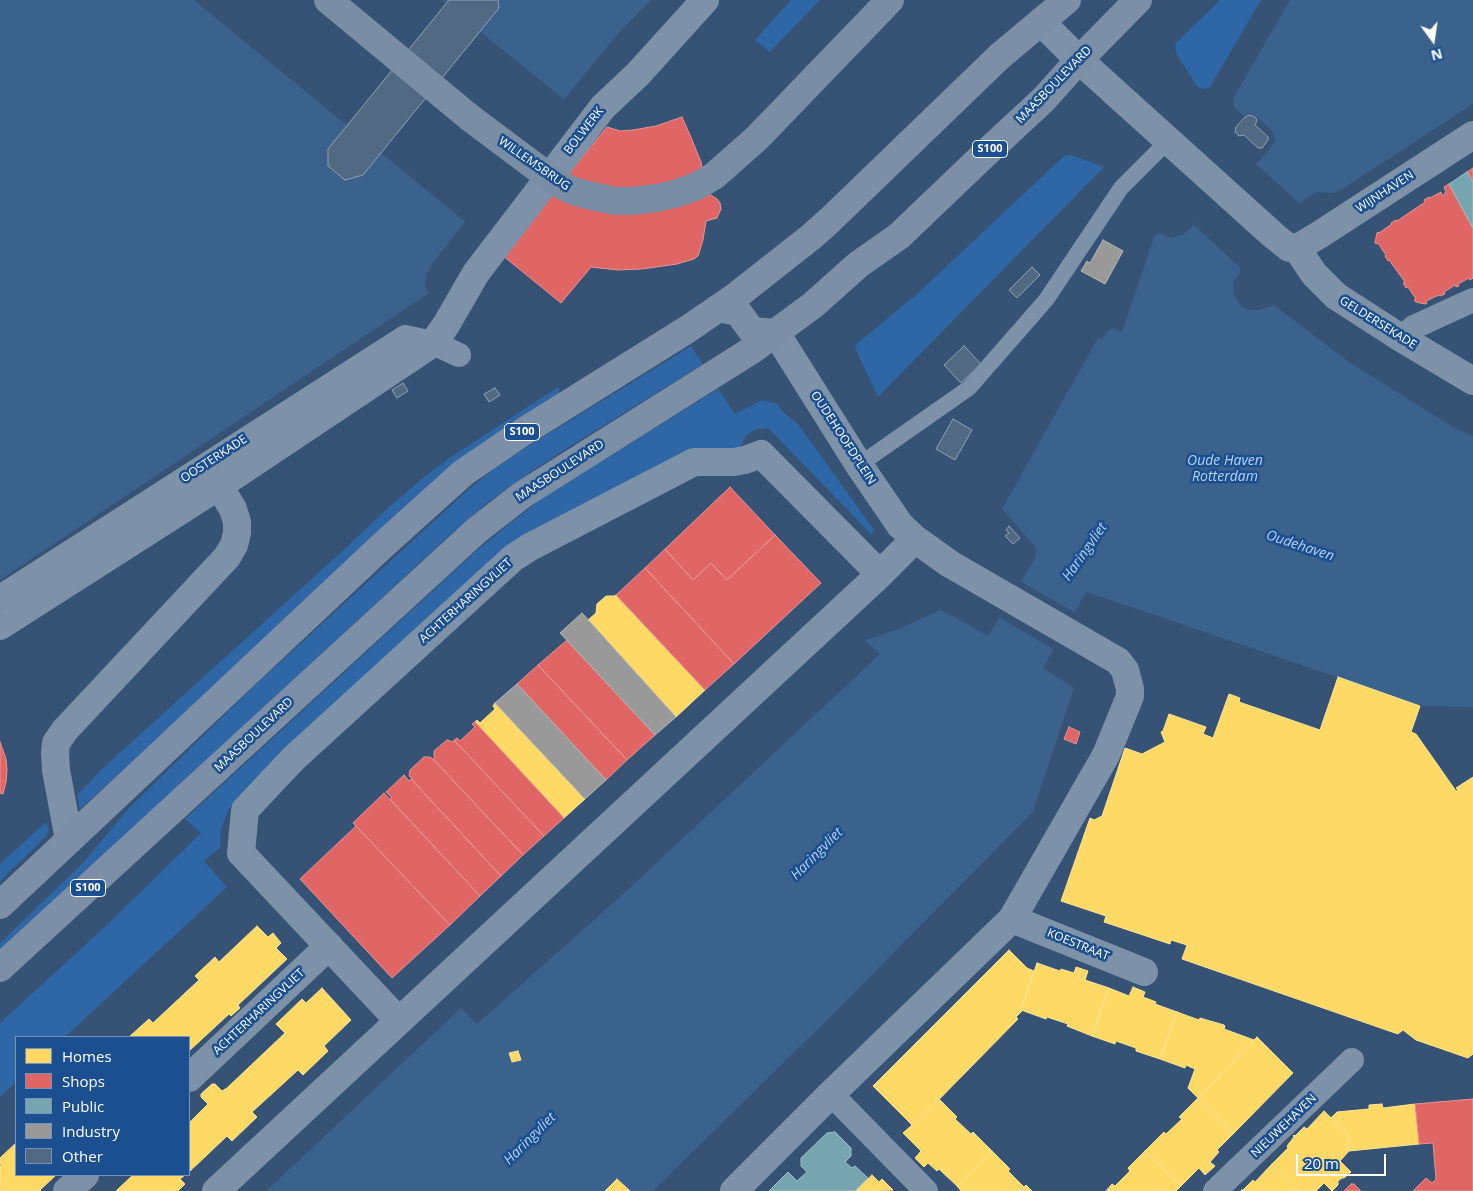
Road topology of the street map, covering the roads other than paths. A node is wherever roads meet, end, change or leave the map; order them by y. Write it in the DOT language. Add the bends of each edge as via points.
graph roads {
  1 [pos="328,0"];
  2 [pos="705,0"];
  3 [pos="890,0"];
  4 [pos="1067,0"];
  5 [pos="1138,0"];
  6 [pos="1041,22"];
  7 [pos="1079,60"];
  8 [pos="1473,135"];
  9 [pos="1169,140"];
  10 [pos="1285,241"];
  11 [pos="1473,300"];
  12 [pos="719,308"];
  13 [pos="776,333"];
  14 [pos="439,334"];
  15 [pos="1401,338"];
  16 [pos="459,354"];
  17 [pos="1473,381"];
  18 [pos="859,465"];
  19 [pos="219,486"];
  20 [pos="915,539"];
  21 [pos="880,574"];
  22 [pos="0,597"];
  23 [pos="0,626"];
  24 [pos="69,840"];
  25 [pos="0,905"];
  26 [pos="1012,919"];
  27 [pos="329,946"];
  28 [pos="0,968"];
  29 [pos="1144,972"];
  30 [pos="400,1021"];
  31 [pos="1352,1060"];
  32 [pos="190,1077"];
  33 [pos="831,1094"];
  34 [pos="84,1176"];
  35 [pos="67,1191"];
  36 [pos="216,1191"];
  37 [pos="734,1191"];
  38 [pos="926,1191"];
  39 [pos="1215,1191"];
  1 -- 3 [label="main road, WILLEMSBRUG" via="470,117 557,183 588,196 615,201 678,193 714,176 757,138"];
  2 -- 14 [label="street, BOLWERK" via="638,74 603,107 476,273"];
  4 -- 6 [label="main road, S100"];
  5 -- 7 [label="main road, MAASBOULEVARD / S100"];
  6 -- 7 [label="street"];
  6 -- 12 [label="main road, S100" via="1000,56 811,237"];
  7 -- 9 [label="street"];
  7 -- 13 [label="main road, MAASBOULEVARD / S100" via="1030,112 899,236 859,264"];
  8 -- 10 [label="street, WIJNHAVEN" via="1319,235"];
  9 -- 10 [label="street, GELDERSEKADE"];
  9 -- 18 [label="lane" via="1122,188 1046,300 968,388"];
  10 -- 15 [label="street, GELDERSEKADE" via="1336,296"];
  11 -- 15 [label="street" via="1414,327"];
  12 -- 13 [label="main road" via="738,312 752,331"];
  12 -- 24 [label="main road, S100" via="463,473"];
  13 -- 18 [label="street, OUDEHOOFDPLEIN"];
  13 -- 28 [label="main road, MAASBOULEVARD / S100" via="530,490 477,530"];
  14 -- 16 [label="street, OOSTERKADE"];
  14 -- 19 [label="street, OOSTERKADE"];
  14 -- 22 [label="street, OOSTERKADE" via="406,337"];
  15 -- 17 [label="street, GELDERSEKADE"];
  18 -- 20 [label="street, OUDEHOOFDPLEIN" via="900,525"];
  19 -- 23 [label="street, OOSTERKADE"];
  19 -- 24 [label="street, OOSTERKADE" via="237,522 234,545 227,558 65,730 56,744 56,770"];
  20 -- 21 [label="street"];
  20 -- 26 [label="street" via="950,564 1118,661 1129,681 1130,696 1106,755"];
  21 -- 27 [label="street, ACHTERHARINGVLIET" via="761,454 734,462 688,464 530,546 293,759 245,810 241,853"];
  21 -- 30 [label="street"];
  24 -- 25 [label="main road, S100"];
  26 -- 29 [label="street, KOESTRAAT"];
  26 -- 33 [label="street"];
  27 -- 30 [label="street, ACHTERHARINGVLIET"];
  27 -- 32 [label="street, ACHTERHARINGVLIET"];
  30 -- 36 [label="street"];
  31 -- 39 [label="street, NIEUWEHAVEN"];
  33 -- 37 [label="street"];
  33 -- 38 [label="street"];
  34 -- 35 [label="street"];
}
